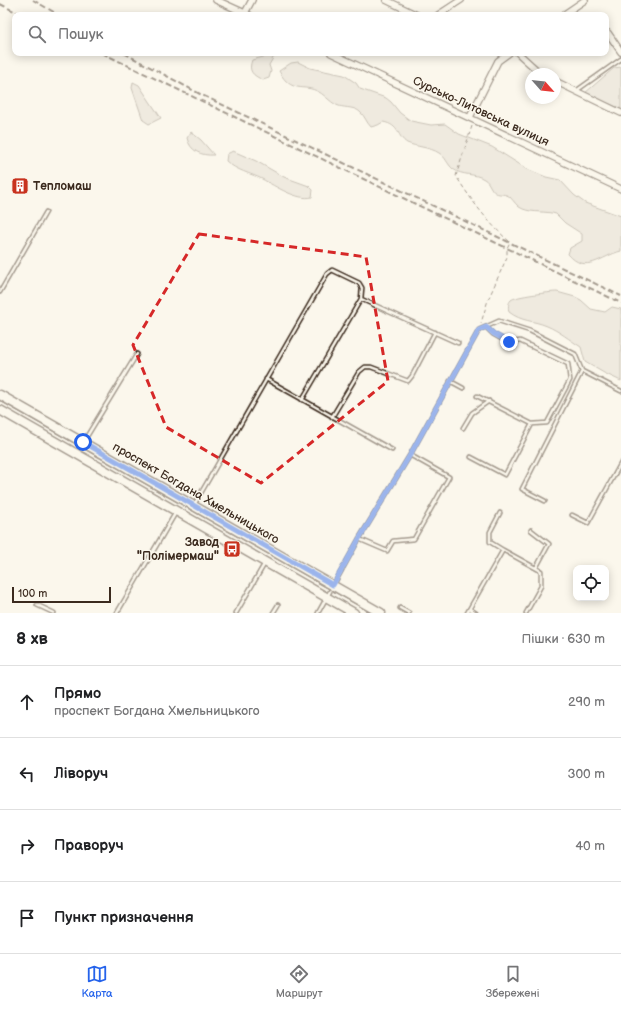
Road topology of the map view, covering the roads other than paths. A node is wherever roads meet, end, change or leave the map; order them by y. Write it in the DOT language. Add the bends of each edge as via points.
graph roads {
  1 [pos="216,0"];
  2 [pos="252,0"];
  3 [pos="386,0"];
  4 [pos="461,0"];
  5 [pos="585,0"];
  6 [pos="243,12"];
  7 [pos="248,12"];
  8 [pos="411,12"];
  9 [pos="443,12"];
  10 [pos="567,12"];
  11 [pos="609,34"];
  12 [pos="621,52"];
  13 [pos="338,56"];
  14 [pos="505,56"];
  15 [pos="521,56"];
  16 [pos="621,59"];
  17 [pos="534,68"];
  18 [pos="561,84"];
  19 [pos="576,92"];
  20 [pos="621,113"];
  21 [pos="472,118"];
  22 [pos="621,189"];
  23 [pos="46,212"];
  24 [pos="0,292"];
  25 [pos="361,299"];
  26 [pos="486,327"];
  27 [pos="435,332"];
  28 [pos="458,343"];
  29 [pos="137,354"];
  30 [pos="582,371"];
  31 [pos="266,379"];
  32 [pos="450,381"];
  33 [pos="463,388"];
  34 [pos="621,391"];
  35 [pos="0,394"];
  36 [pos="477,396"];
  37 [pos="302,400"];
  38 [pos="489,401"];
  39 [pos="0,410"];
  40 [pos="332,417"];
  41 [pos="532,424"];
  42 [pos="463,428"];
  43 [pos="83,442"];
  44 [pos="392,450"];
  45 [pos="410,455"];
  46 [pos="471,457"];
  47 [pos="621,463"];
  48 [pos="545,501"];
  49 [pos="194,506"];
  50 [pos="176,512"];
  51 [pos="500,513"];
  52 [pos="572,515"];
  53 [pos="531,530"];
  54 [pos="359,539"];
  55 [pos="503,550"];
  56 [pos="266,562"];
  57 [pos="536,568"];
  58 [pos="333,585"];
  59 [pos="326,597"];
  60 [pos="38,605"];
  61 [pos="278,605"];
  62 [pos="400,608"];
  63 [pos="469,609"];
  64 [pos="54,613"];
  65 [pos="117,613"];
  66 [pos="236,613"];
  67 [pos="273,613"];
  68 [pos="318,613"];
  69 [pos="354,613"];
  70 [pos="381,613"];
  71 [pos="409,613"];
  72 [pos="467,613"];
  73 [pos="476,613"];
  74 [pos="526,613"];
  1 -- 6 [label="street"];
  2 -- 7 [label="street"];
  3 -- 8 [label="street"];
  4 -- 9 [label="street"];
  5 -- 10 [label="street"];
  11 -- 12 [label="street"];
  13 -- 21 [label="street, Сурсько-Литовська вулиця"];
  14 -- 21 [label="street" via="498,61"];
  15 -- 17 [label="street"];
  16 -- 19 [label="lane"];
  18 -- 19 [label="street"];
  19 -- 20 [label="street"];
  21 -- 22 [label="street, Сурсько-Литовська вулиця"];
  23 -- 24 [label="lane"];
  25 -- 27 [label="lane"];
  25 -- 31 [label="lane" via="360,283 332,270"];
  25 -- 37 [label="lane"];
  26 -- 30 [label="lane" via="499,321 530,330 575,354"];
  26 -- 32 [label="lane" via="479,330"];
  26 -- 41 [label="lane" via="509,342 520,341 568,364 570,380 547,423"];
  27 -- 28 [label="lane"];
  27 -- 40 [label="lane" via="408,381 365,367 359,372"];
  29 -- 43 [label="lane"];
  30 -- 34 [label="lane"];
  30 -- 48 [label="lane" via="522,489"];
  31 -- 37 [label="lane"];
  31 -- 49 [label="lane"];
  32 -- 33 [label="lane"];
  32 -- 45 [label="lane"];
  35 -- 43 [label="main road, проспект Богдана Хмельницького"];
  36 -- 38 [label="lane"];
  37 -- 40 [label="lane"];
  38 -- 41 [label="lane"];
  38 -- 42 [label="lane" via="472,413"];
  39 -- 50 [label="main road, проспект Богдана Хмельницького"];
  40 -- 44 [label="lane"];
  41 -- 46 [label="lane" via="505,475"];
  43 -- 49 [label="main road, проспект Богдана Хмельницького"];
  45 -- 54 [label="lane"];
  45 -- 54 [label="lane" via="449,477 414,539 393,541 387,551"];
  47 -- 52 [label="lane" via="588,523"];
  49 -- 58 [label="main road, проспект Богдана Хмельницького"];
  50 -- 56 [label="main road, проспект Богдана Хмельницького"];
  50 -- 65 [label="lane"];
  51 -- 55 [label="lane" via="490,532 490,542"];
  53 -- 57 [label="lane" via="549,544"];
  54 -- 58 [label="lane"];
  55 -- 57 [label="lane"];
  55 -- 63 [label="lane"];
  56 -- 59 [label="main road, проспект Богдана Хмельницького"];
  56 -- 66 [label="lane"];
  57 -- 74 [label="lane" via="541,571 541,586"];
  58 -- 59 [label="lane"];
  58 -- 70 [label="main road, проспект Богдана Хмельницького"];
  59 -- 68 [label="lane"];
  59 -- 69 [label="main road, проспект Богдана Хмельницького"];
  60 -- 64 [label="lane"];
  61 -- 67 [label="lane"];
  62 -- 71 [label="lane"];
  63 -- 72 [label="lane"];
  63 -- 73 [label="lane"];
}
